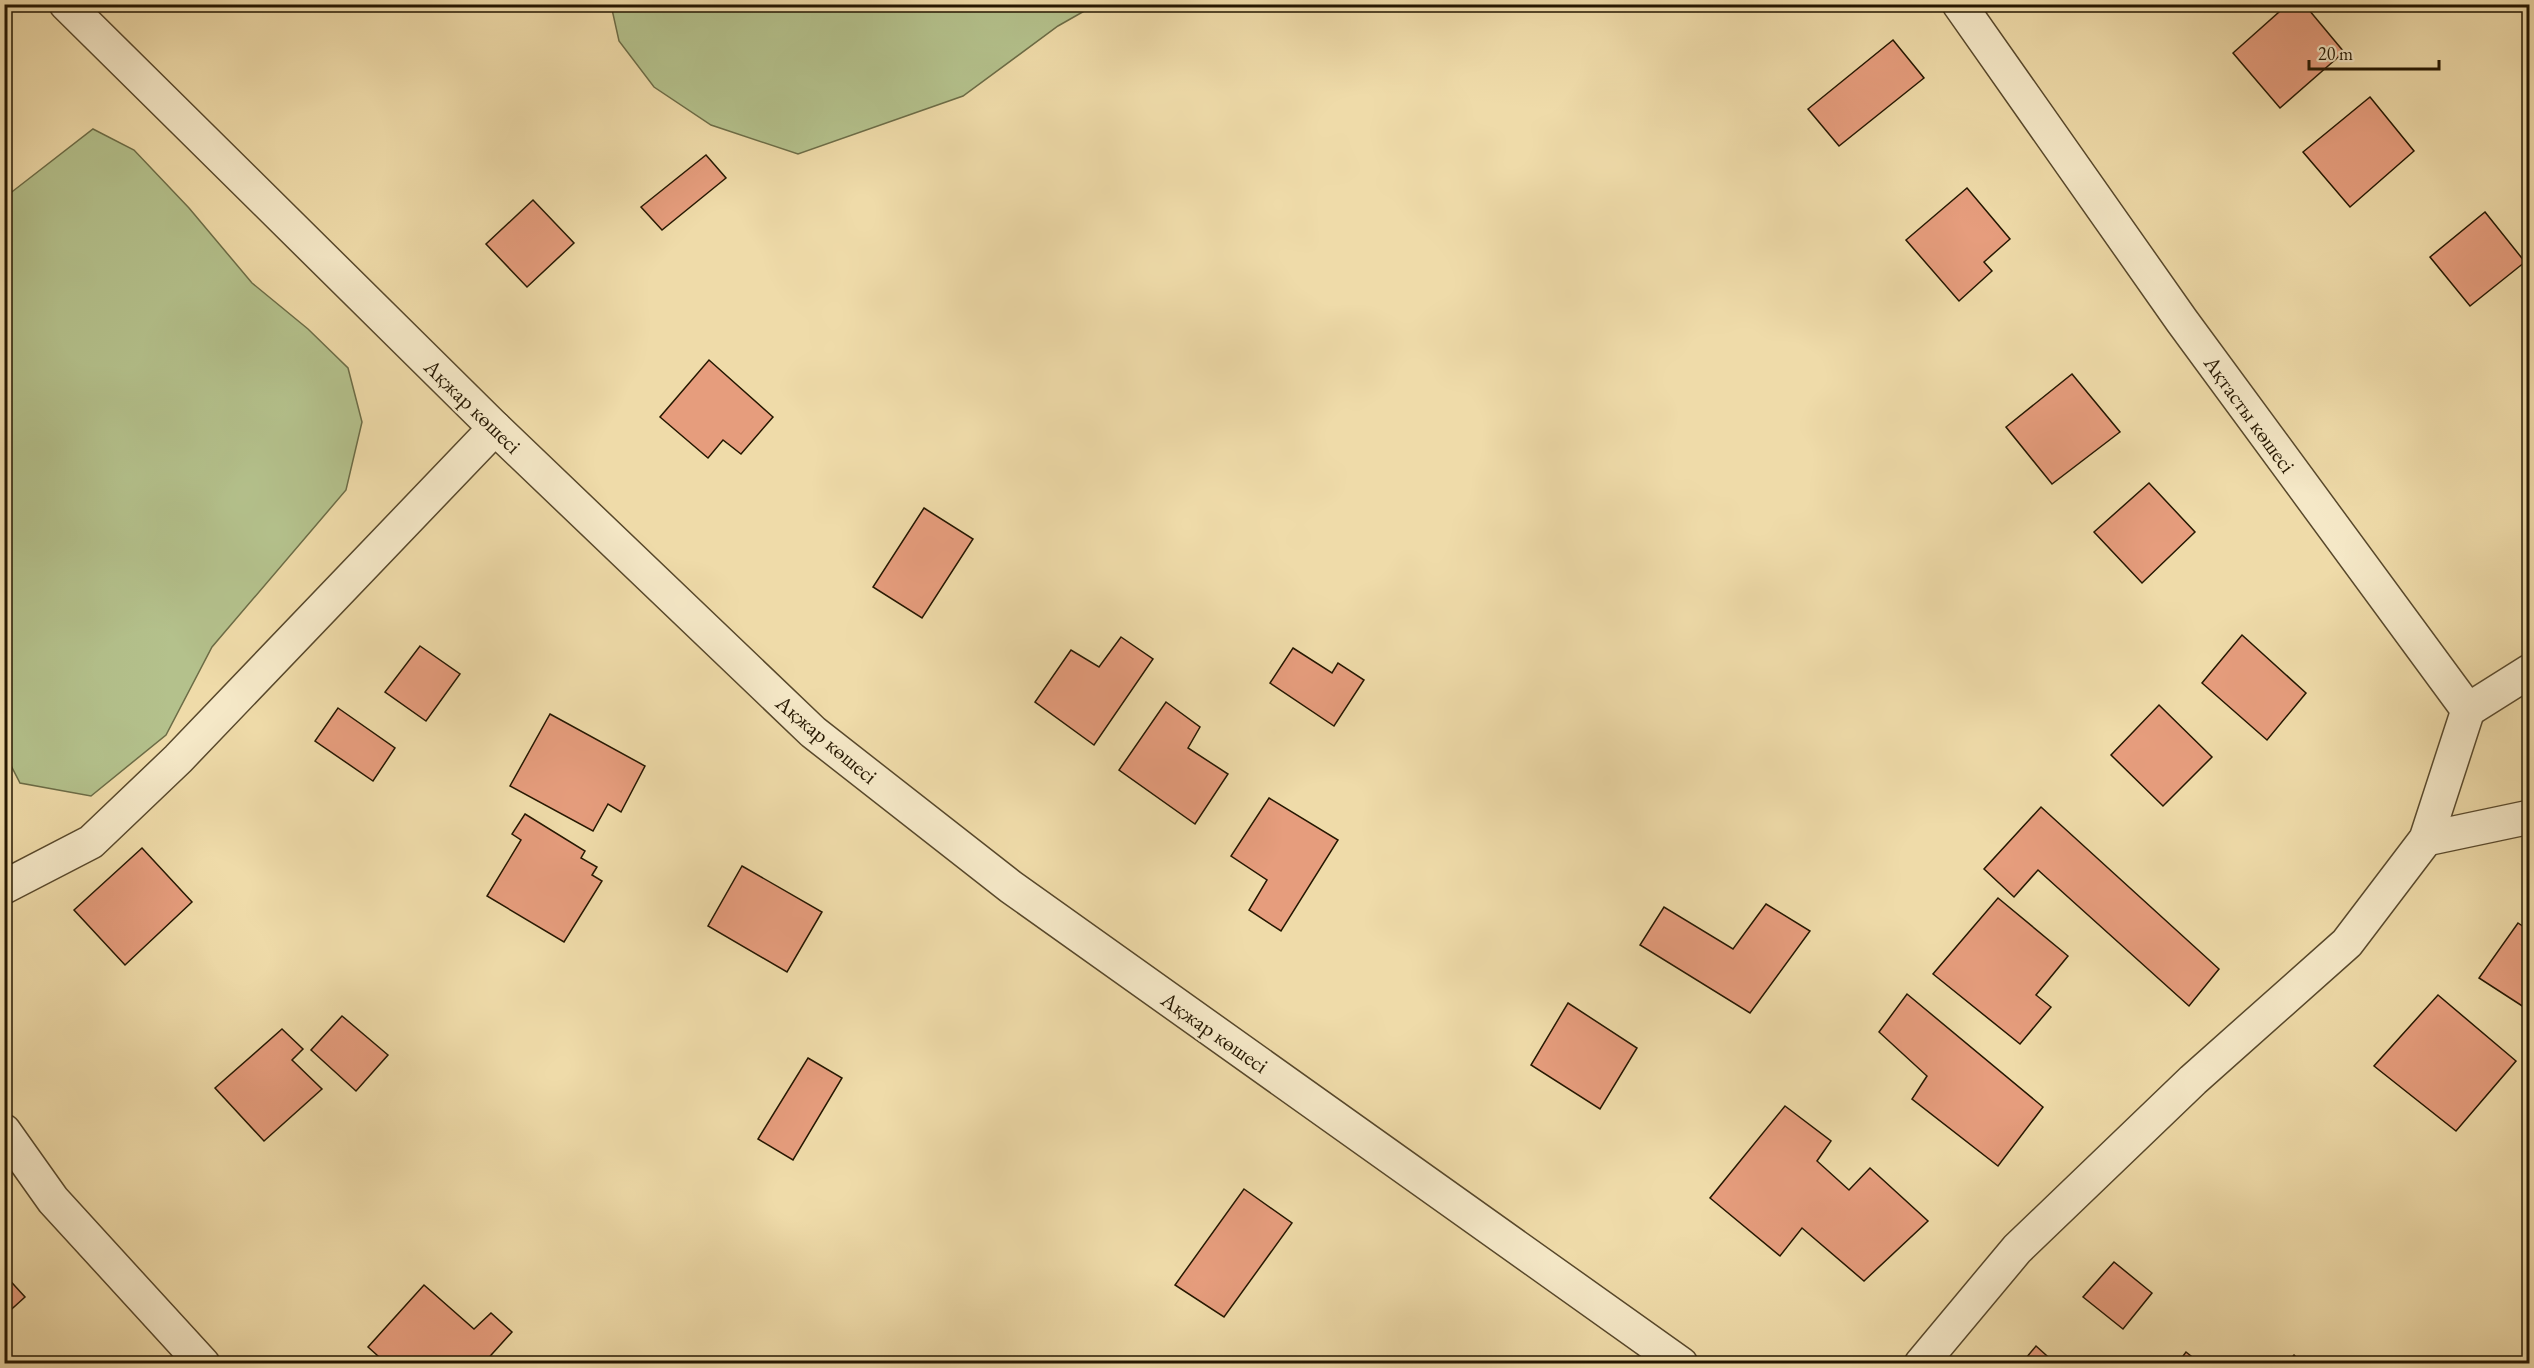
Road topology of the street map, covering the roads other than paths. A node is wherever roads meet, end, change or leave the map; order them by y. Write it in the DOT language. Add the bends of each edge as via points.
graph roads {
  1 [pos="66,4"];
  2 [pos="1959,4"];
  3 [pos="495,428"];
  4 [pos="2529,671"];
  5 [pos="2468,710"];
  6 [pos="2529,817"];
  7 [pos="2426,839"];
  8 [pos="4,887"];
  9 [pos="4,1131"];
  10 [pos="203,1364"];
  11 [pos="1681,1364"];
  12 [pos="1921,1364"];
  1 -- 3 [label="street, Ақжар көшесі"];
  2 -- 5 [label="street, Ақтасты көшесі" via="2182,321"];
  3 -- 8 [label="street" via="178,759 91,842"];
  3 -- 11 [label="street, Ақжар көшесі" via="813,732 1011,887"];
  4 -- 5 [label="street"];
  5 -- 7 [label="street"];
  6 -- 7 [label="street"];
  7 -- 12 [label="street" via="2347,943 2193,1080 2017,1249"];
  9 -- 10 [label="street" via="53,1200"];
}
